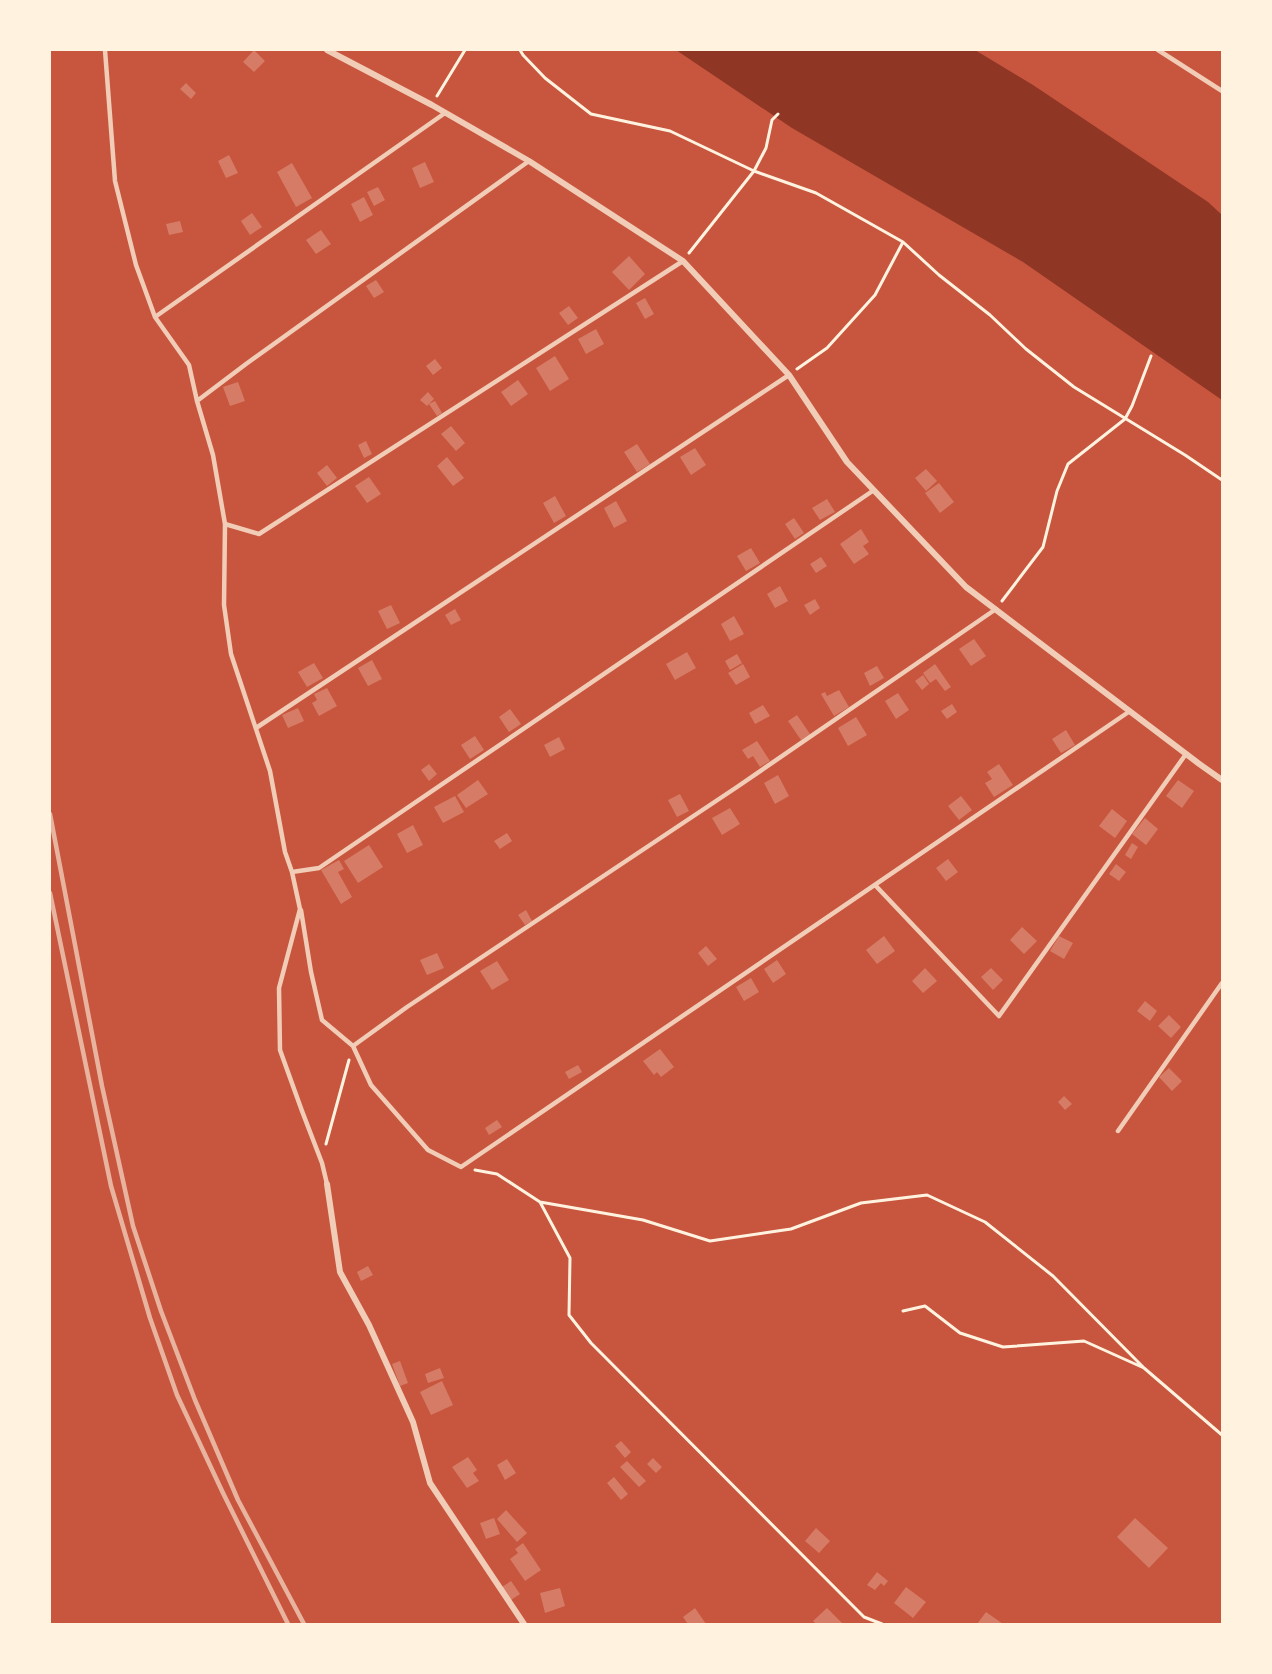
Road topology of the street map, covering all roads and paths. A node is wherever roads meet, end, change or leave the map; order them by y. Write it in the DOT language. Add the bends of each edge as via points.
graph roads {
  1 [pos="105,50"];
  2 [pos="327,50"];
  3 [pos="465,50"];
  4 [pos="520,50"];
  5 [pos="1158,50"];
  6 [pos="1222,91"];
  7 [pos="432,105"];
  8 [pos="445,113"];
  9 [pos="778,114"];
  10 [pos="529,161"];
  11 [pos="754,171"];
  12 [pos="903,242"];
  13 [pos="683,261"];
  14 [pos="155,317"];
  15 [pos="1151,356"];
  16 [pos="789,375"];
  17 [pos="197,401"];
  18 [pos="1125,419"];
  19 [pos="1222,480"];
  20 [pos="874,490"];
  21 [pos="225,524"];
  22 [pos="996,609"];
  23 [pos="1130,711"];
  24 [pos="256,728"];
  25 [pos="1186,754"];
  26 [pos="1222,780"];
  27 [pos="292,872"];
  28 [pos="875,885"];
  29 [pos="300,909"];
  30 [pos="1222,983"];
  31 [pos="353,1046"];
  32 [pos="1118,1131"];
  33 [pos="321,1160"];
  34 [pos="461,1167"];
  35 [pos="327,1184"];
  36 [pos="540,1202"];
  37 [pos="903,1311"];
  38 [pos="1144,1368"];
  39 [pos="1222,1435"];
  40 [pos="524,1624"];
  41 [pos="882,1624"];
  1 -- 14 [label="lane" via="115,181 136,265"];
  2 -- 7 [label="street"];
  3 -- 7 [label="path"];
  4 -- 11 [label="path" via="545,78 591,114 670,130"];
  5 -- 6 [label="lane"];
  7 -- 8 [label="street"];
  8 -- 10 [label="street"];
  8 -- 14 [label="lane"];
  9 -- 11 [label="path" via="772,120 766,148"];
  10 -- 13 [label="street"];
  10 -- 17 [label="lane"];
  11 -- 12 [label="path" via="816,193"];
  11 -- 13 [label="path"];
  12 -- 16 [label="path" via="875,295 827,348"];
  12 -- 18 [label="path" via="1066,381"];
  13 -- 16 [label="street"];
  13 -- 21 [label="lane" via="259,534"];
  14 -- 17 [label="lane" via="189,365"];
  15 -- 18 [label="path"];
  16 -- 20 [label="street" via="847,462"];
  16 -- 24 [label="lane"];
  17 -- 21 [label="lane" via="213,455"];
  18 -- 19 [label="path"];
  18 -- 22 [label="path" via="1068,464 1043,547"];
  20 -- 22 [label="street" via="966,587"];
  20 -- 27 [label="lane" via="319,868"];
  21 -- 24 [label="lane" via="224,605 231,654"];
  22 -- 23 [label="street"];
  22 -- 31 [label="lane"];
  23 -- 25 [label="street"];
  23 -- 28 [label="lane"];
  24 -- 27 [label="lane" via="270,771"];
  25 -- 26 [label="street"];
  25 -- 28 [label="lane" via="999,1016"];
  27 -- 29 [label="lane"];
  28 -- 34 [label="lane"];
  29 -- 31 [label="lane" via="322,1020"];
  29 -- 33 [label="lane" via="279,988 280,1050"];
  30 -- 32 [label="lane"];
  31 -- 33 [label="path"];
  31 -- 34 [label="lane" via="371,1085 428,1150"];
  33 -- 35 [label="lane"];
  34 -- 36 [label="path" via="497,1174"];
  35 -- 40 [label="street" via="340,1272 413,1422 430,1483"];
  36 -- 38 [label="path" via="643,1220 710,1241 791,1229 861,1203 927,1195 985,1222 1053,1276"];
  36 -- 41 [label="path" via="570,1257 569,1315 591,1343 864,1617"];
  37 -- 38 [label="path" via="925,1306 960,1334 1003,1347 1084,1341"];
  38 -- 39 [label="path"];
}
